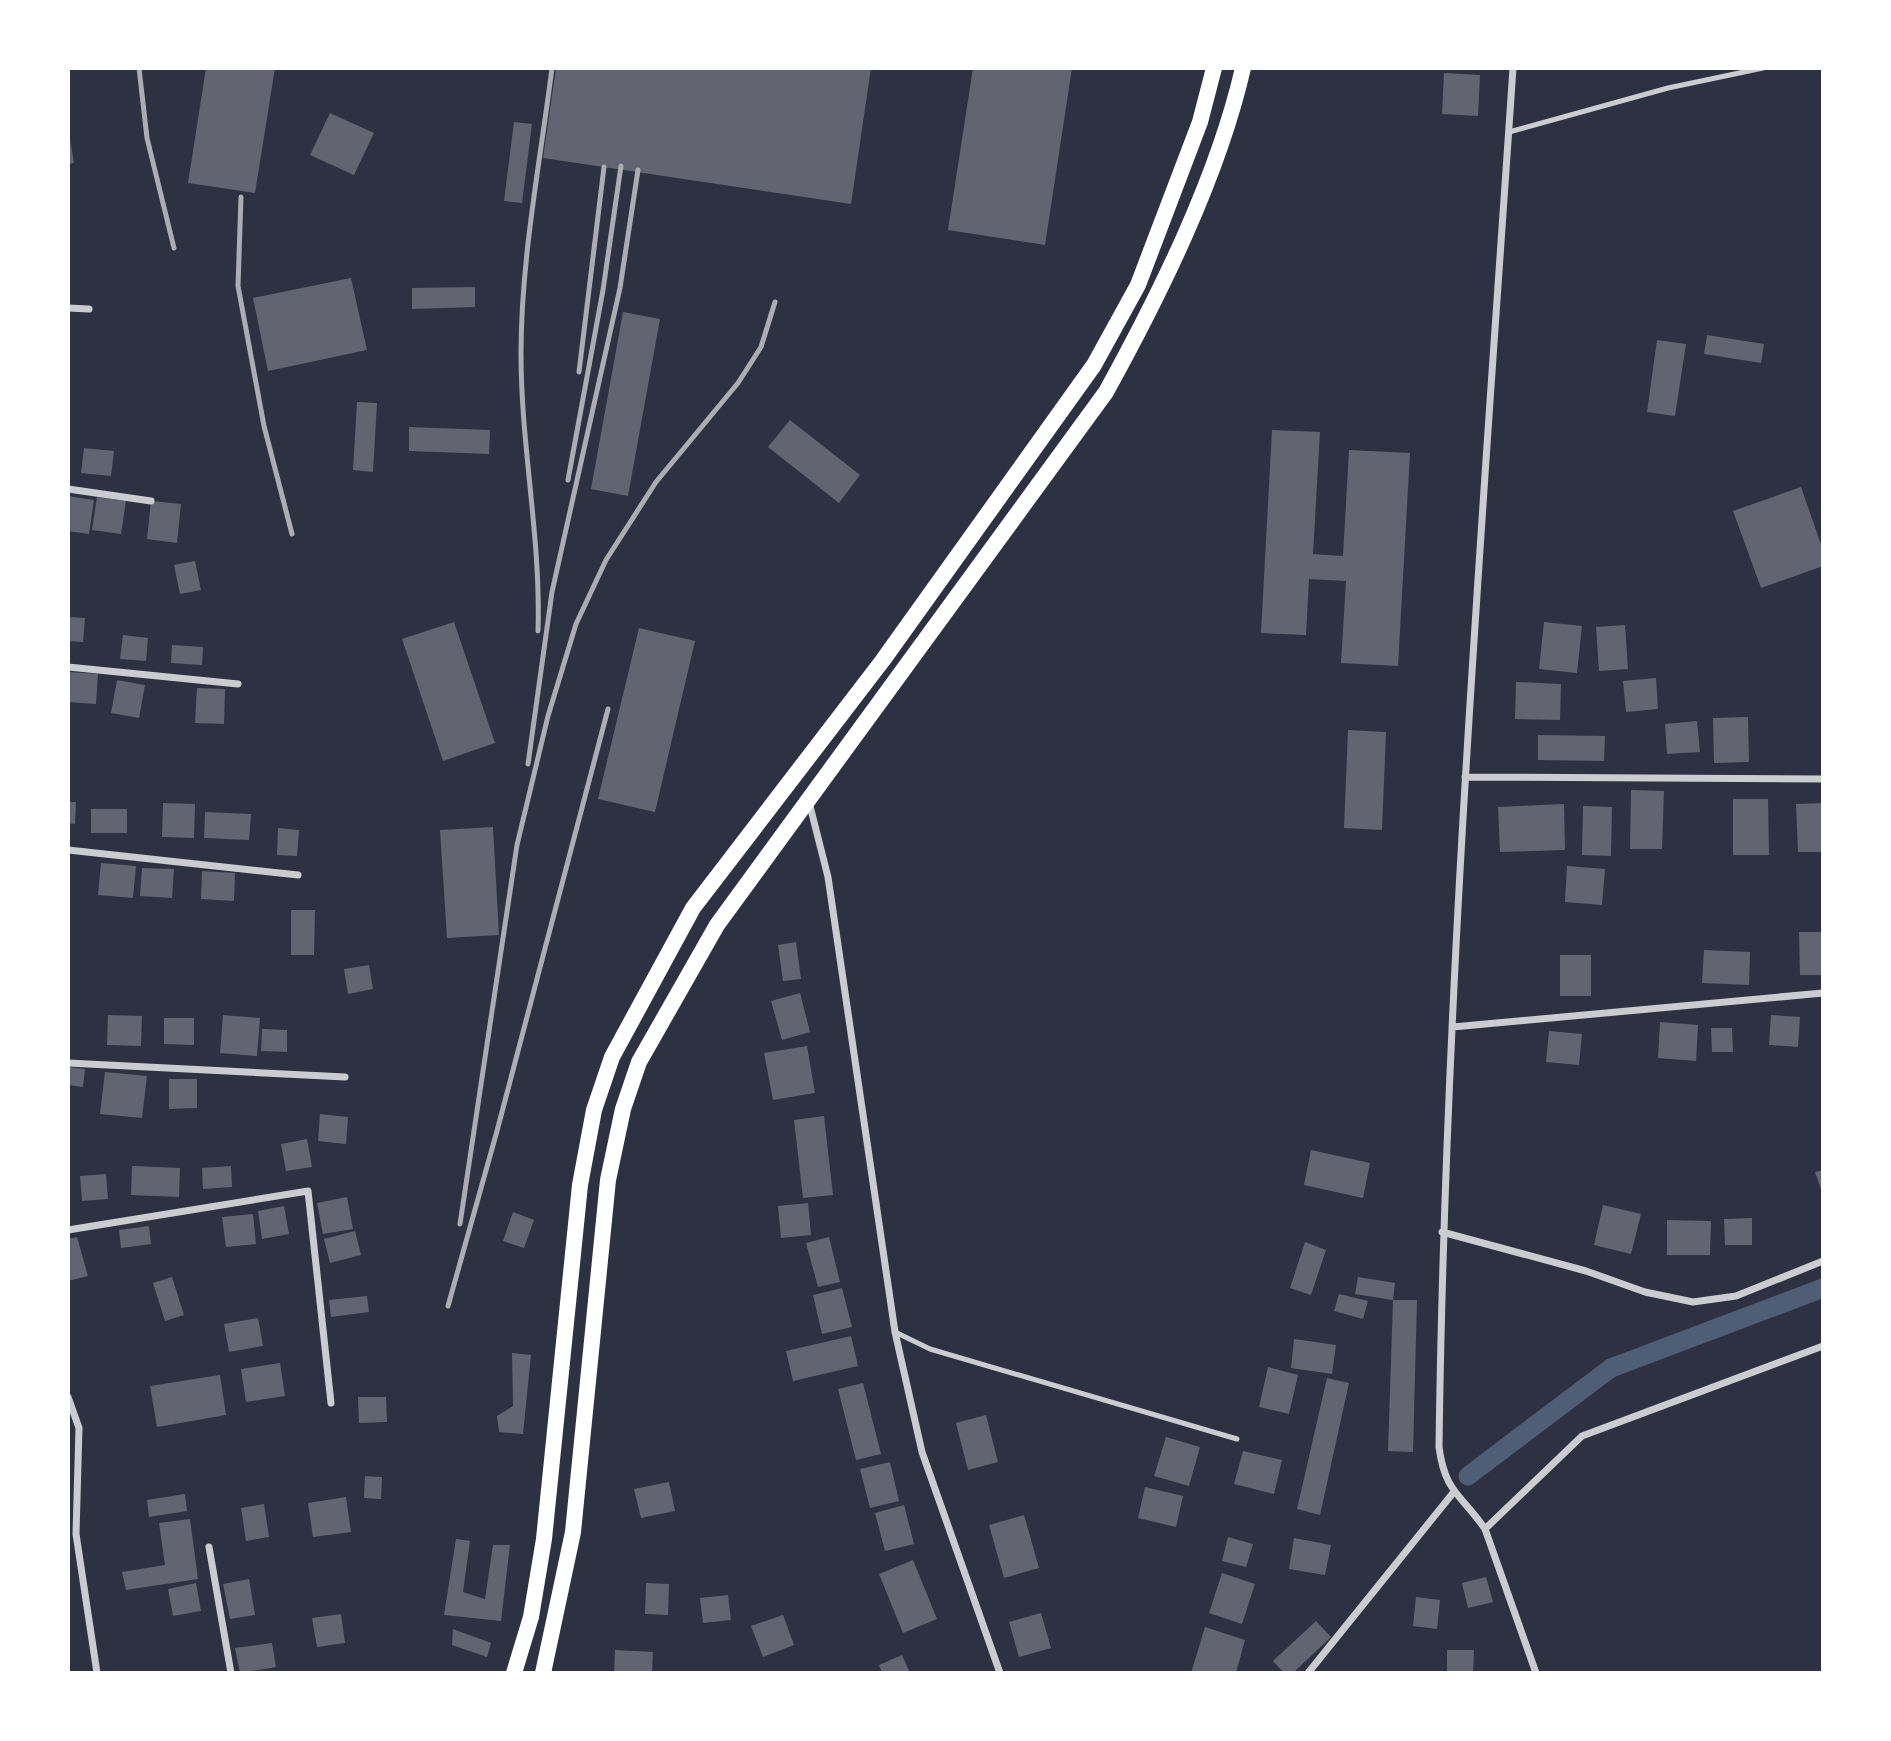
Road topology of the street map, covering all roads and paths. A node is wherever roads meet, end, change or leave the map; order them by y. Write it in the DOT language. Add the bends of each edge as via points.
graph roads {
  1 [pos="1214,68"];
  2 [pos="1243,68"];
  3 [pos="1513,68"];
  4 [pos="1763,68"];
  5 [pos="1509,132"];
  6 [pos="68,308"];
  7 [pos="89,309"];
  8 [pos="68,489"];
  9 [pos="151,501"];
  10 [pos="883,660"];
  11 [pos="68,667"];
  12 [pos="902,674"];
  13 [pos="238,684"];
  14 [pos="1465,777"];
  15 [pos="1823,779"];
  16 [pos="809,802"];
  17 [pos="68,850"];
  18 [pos="298,875"];
  19 [pos="692,908"];
  20 [pos="717,925"];
  21 [pos="1823,993"];
  22 [pos="1452,1027"];
  23 [pos="68,1063"];
  24 [pos="345,1077"];
  25 [pos="68,1230"];
  26 [pos="1442,1232"];
  27 [pos="1823,1261"];
  28 [pos="895,1332"];
  29 [pos="1823,1346"];
  30 [pos="68,1397"];
  31 [pos="331,1403"];
  32 [pos="1237,1439"];
  33 [pos="1453,1493"];
  34 [pos="1485,1529"];
  35 [pos="209,1547"];
  36 [pos="97,1673"];
  37 [pos="231,1673"];
  38 [pos="514,1673"];
  39 [pos="543,1673"];
  40 [pos="1000,1673"];
  41 [pos="1308,1673"];
  42 [pos="1536,1673"];
  1 -- 10 [label="main road" via="1200,122 1138,285 1094,365"];
  2 -- 12 [label="main road" via="1194,210 1152,308 1106,392"];
  3 -- 5 [label="street"];
  4 -- 5 [label="lane" via="1668,88"];
  5 -- 14 [label="street"];
  6 -- 7 [label="street"];
  8 -- 9 [label="street"];
  10 -- 12 [label="main road"];
  10 -- 19 [label="main road"];
  11 -- 13 [label="street"];
  12 -- 16 [label="main road"];
  14 -- 15 [label="street"];
  14 -- 22 [label="street"];
  16 -- 20 [label="main road"];
  16 -- 28 [label="street" via="828,877"];
  17 -- 18 [label="street"];
  19 -- 20 [label="main road"];
  19 -- 38 [label="main road" via="612,1057 594,1110 580,1185 544,1539 531,1617"];
  20 -- 39 [label="main road" via="639,1062 623,1109 608,1180 596,1280 573,1532"];
  21 -- 22 [label="street"];
  22 -- 26 [label="street"];
  23 -- 24 [label="street"];
  25 -- 31 [label="street" via="308,1191"];
  26 -- 27 [label="street" via="1693,1302 1736,1296"];
  26 -- 33 [label="street" via="1439,1447"];
  28 -- 32 [label="lane" via="930,1349"];
  28 -- 40 [label="street" via="922,1452"];
  29 -- 34 [label="street" via="1582,1436"];
  30 -- 36 [label="street" via="79,1429 76,1534"];
  33 -- 34 [label="street"];
  33 -- 41 [label="street"];
  34 -- 42 [label="street"];
  35 -- 37 [label="street"];
}
